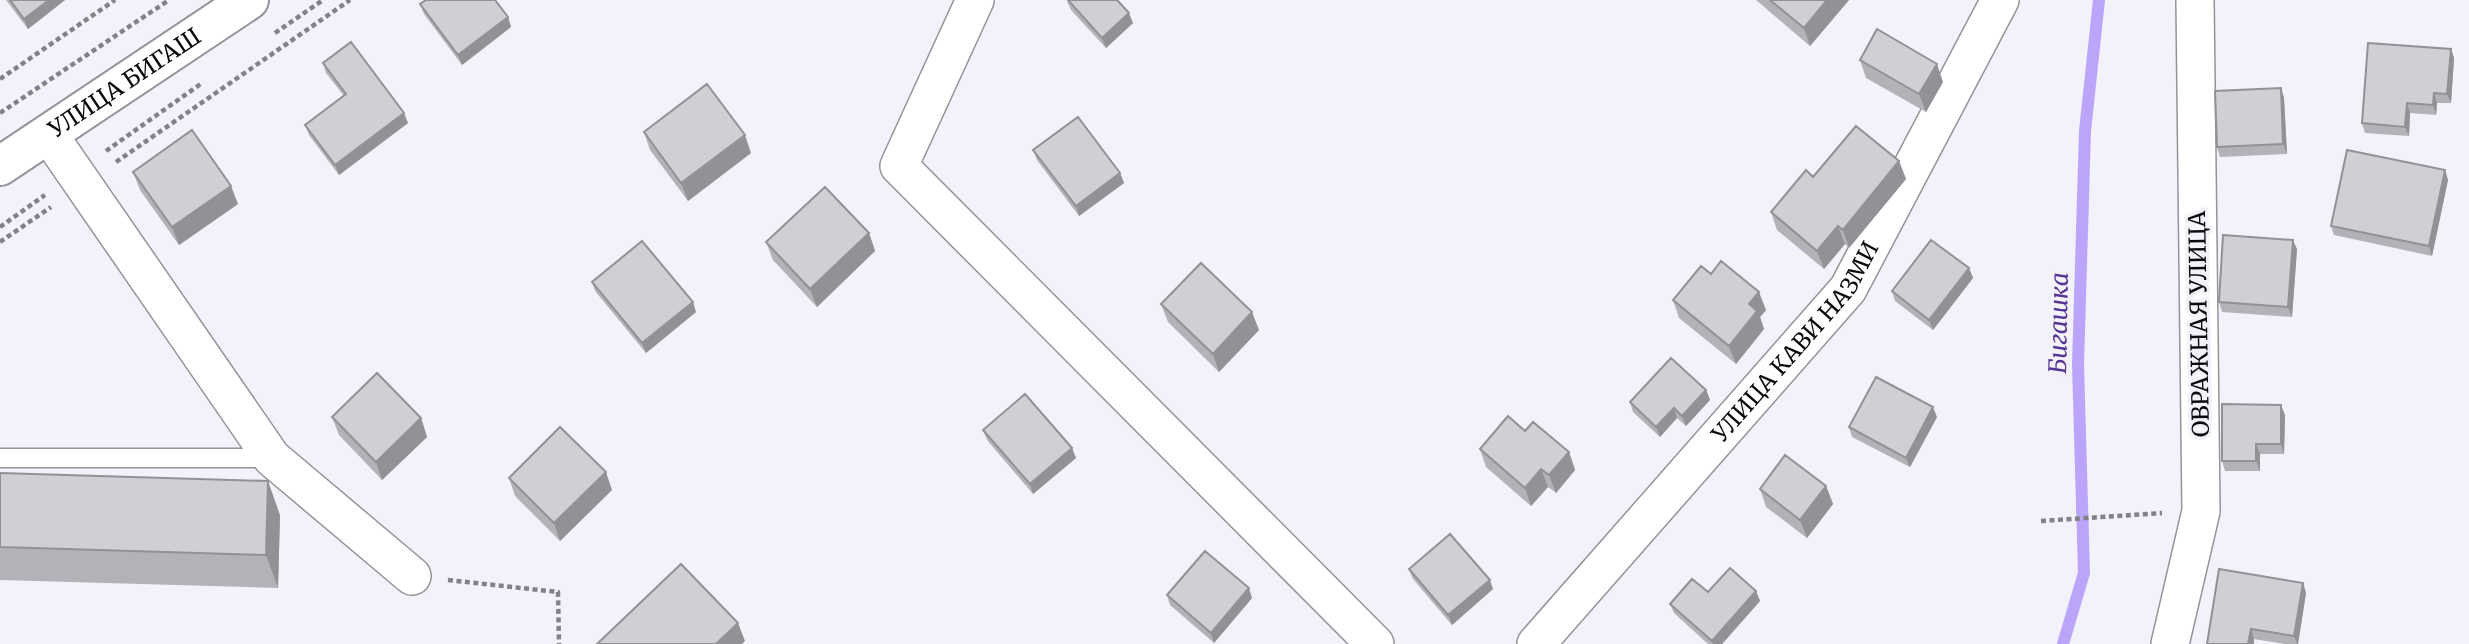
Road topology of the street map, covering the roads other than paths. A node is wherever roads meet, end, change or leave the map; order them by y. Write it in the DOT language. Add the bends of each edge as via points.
graph roads {
  1 [pos="249,0"];
  2 [pos="975,0"];
  3 [pos="2000,0"];
  4 [pos="2195,0"];
  5 [pos="49,135"];
  6 [pos="0,166"];
  7 [pos="0,458"];
  8 [pos="272,458"];
  9 [pos="412,576"];
  10 [pos="1375,644"];
  11 [pos="1536,644"];
  12 [pos="2170,644"];
  1 -- 5 [label="main road, УЛИЦА БИГАШ"];
  2 -- 10 [label="street" via="899,166"];
  3 -- 11 [label="street, УЛИЦА КАВИ НАЗМИ" via="1847,289"];
  4 -- 12 [label="street, ОВРАЖНАЯ УЛИЦА" via="2201,511"];
  5 -- 6 [label="main road, УЛИЦА БИГАШ"];
  5 -- 8 [label="street"];
  7 -- 8 [label="lane"];
  8 -- 9 [label="street"];
}
